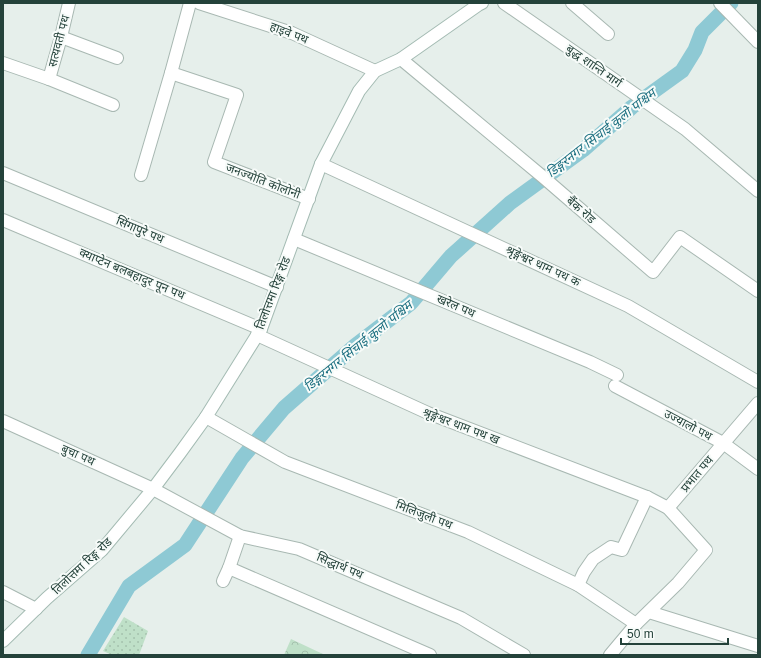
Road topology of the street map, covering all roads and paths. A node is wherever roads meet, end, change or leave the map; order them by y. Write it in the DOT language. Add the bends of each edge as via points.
graph roads {
  1 [pos="69,3"];
  2 [pos="190,3"];
  3 [pos="199,3"];
  4 [pos="504,3"];
  5 [pos="572,3"];
  6 [pos="720,3"];
  7 [pos="479,4"];
  8 [pos="608,34"];
  9 [pos="61,37"];
  10 [pos="758,42"];
  11 [pos="117,58"];
  12 [pos="401,59"];
  13 [pos="3,63"];
  14 [pos="375,71"];
  15 [pos="171,73"];
  16 [pos="49,79"];
  17 [pos="113,105"];
  18 [pos="321,164"];
  19 [pos="3,173"];
  20 [pos="141,175"];
  21 [pos="758,191"];
  22 [pos="309,199"];
  23 [pos="3,220"];
  24 [pos="294,239"];
  25 [pos="277,287"];
  26 [pos="758,291"];
  27 [pos="259,332"];
  28 [pos="616,381"];
  29 [pos="758,382"];
  30 [pos="758,403"];
  31 [pos="206,417"];
  32 [pos="3,421"];
  33 [pos="723,443"];
  34 [pos="758,469"];
  35 [pos="153,489"];
  36 [pos="647,497"];
  37 [pos="668,508"];
  38 [pos="235,534"];
  39 [pos="229,568"];
  40 [pos="223,581"];
  41 [pos="578,585"];
  42 [pos="3,592"];
  43 [pos="36,609"];
  44 [pos="649,612"];
  45 [pos="636,624"];
  46 [pos="3,641"];
  47 [pos="758,646"];
  48 [pos="430,655"];
  49 [pos="524,655"];
  50 [pos="610,655"];
  1 -- 9 [label="street, सत्यवती पथ"];
  2 -- 15 [label="street"];
  3 -- 14 [label="street, हाइवे पथ" via="292,33"];
  4 -- 21 [label="street, बुद्ध शान्ति मार्ग" via="684,129"];
  5 -- 8 [label="street"];
  6 -- 10 [label="street"];
  7 -- 12 [label="street, तिलोत्तमा रिङ्ग रोड"];
  9 -- 11 [label="street"];
  9 -- 16 [label="street, सत्यवती पथ"];
  12 -- 14 [label="street, तिलोत्तमा रिङ्ग रोड"];
  12 -- 26 [label="street, बैंक रोड" via="653,272 680,237"];
  13 -- 16 [label="street, सत्यवती पथ"];
  14 -- 18 [label="street, तिलोत्तमा रिङ्ग रोड" via="359,91"];
  15 -- 20 [label="street"];
  15 -- 22 [label="street, जनज्योति कोलोनी" via="237,95 214,162"];
  16 -- 17 [label="street, सत्यवती पथ"];
  18 -- 22 [label="street, तिलोत्तमा रिङ्ग रोड"];
  18 -- 29 [label="street, श्रृङ्गेश्वर धाम पथ क" via="628,306"];
  19 -- 25 [label="street, सिंगापुरे पथ"];
  22 -- 24 [label="street, तिलोत्तमा रिङ्ग रोड"];
  23 -- 27 [label="street, क्याप्टेन बलबहादुर पून पथ"];
  24 -- 25 [label="street, तिलोत्तमा रिङ्ग रोड"];
  24 -- 28 [label="street, खरेल पथ" via="590,362"];
  25 -- 27 [label="street, तिलोत्तमा रिङ्ग रोड"];
  27 -- 31 [label="street, तिलोत्तमा रिङ्ग रोड"];
  27 -- 36 [label="street, श्रृङ्गेश्वर धाम पथ ख" via="329,368 428,413"];
  28 -- 33 [label="street, उज्यालो पथ"];
  30 -- 33 [label="street, प्रभात पथ"];
  31 -- 35 [label="street, तिलोत्तमा रिङ्ग रोड"];
  31 -- 41 [label="street, मिलिजुली पथ" via="285,462 468,532"];
  32 -- 35 [label="street, बुचा पथ"];
  33 -- 34 [label="street, उज्यालो पथ"];
  33 -- 37 [label="street, प्रभात पथ"];
  35 -- 38 [label="street, सिद्धार्थ पथ"];
  35 -- 43 [label="street, तिलोत्तमा रिङ्ग रोड" via="102,550"];
  36 -- 37 [label="street, श्रृङ्गेश्वर धाम पथ ख"];
  36 -- 41 [label="street" via="622,550 611,547 593,559"];
  37 -- 44 [label="street" via="706,550"];
  38 -- 39 [label="street"];
  38 -- 49 [label="street, सिद्धार्थ पथ" via="299,548 461,618"];
  39 -- 40 [label="street"];
  39 -- 48 [label="street"];
  41 -- 45 [label="street, मिलिजुली पथ"];
  42 -- 43 [label="street"];
  43 -- 46 [label="street, तिलोत्तमा रिङ्ग रोड"];
  44 -- 45 [label="street"];
  44 -- 47 [label="street"];
  45 -- 50 [label="street"];
}
